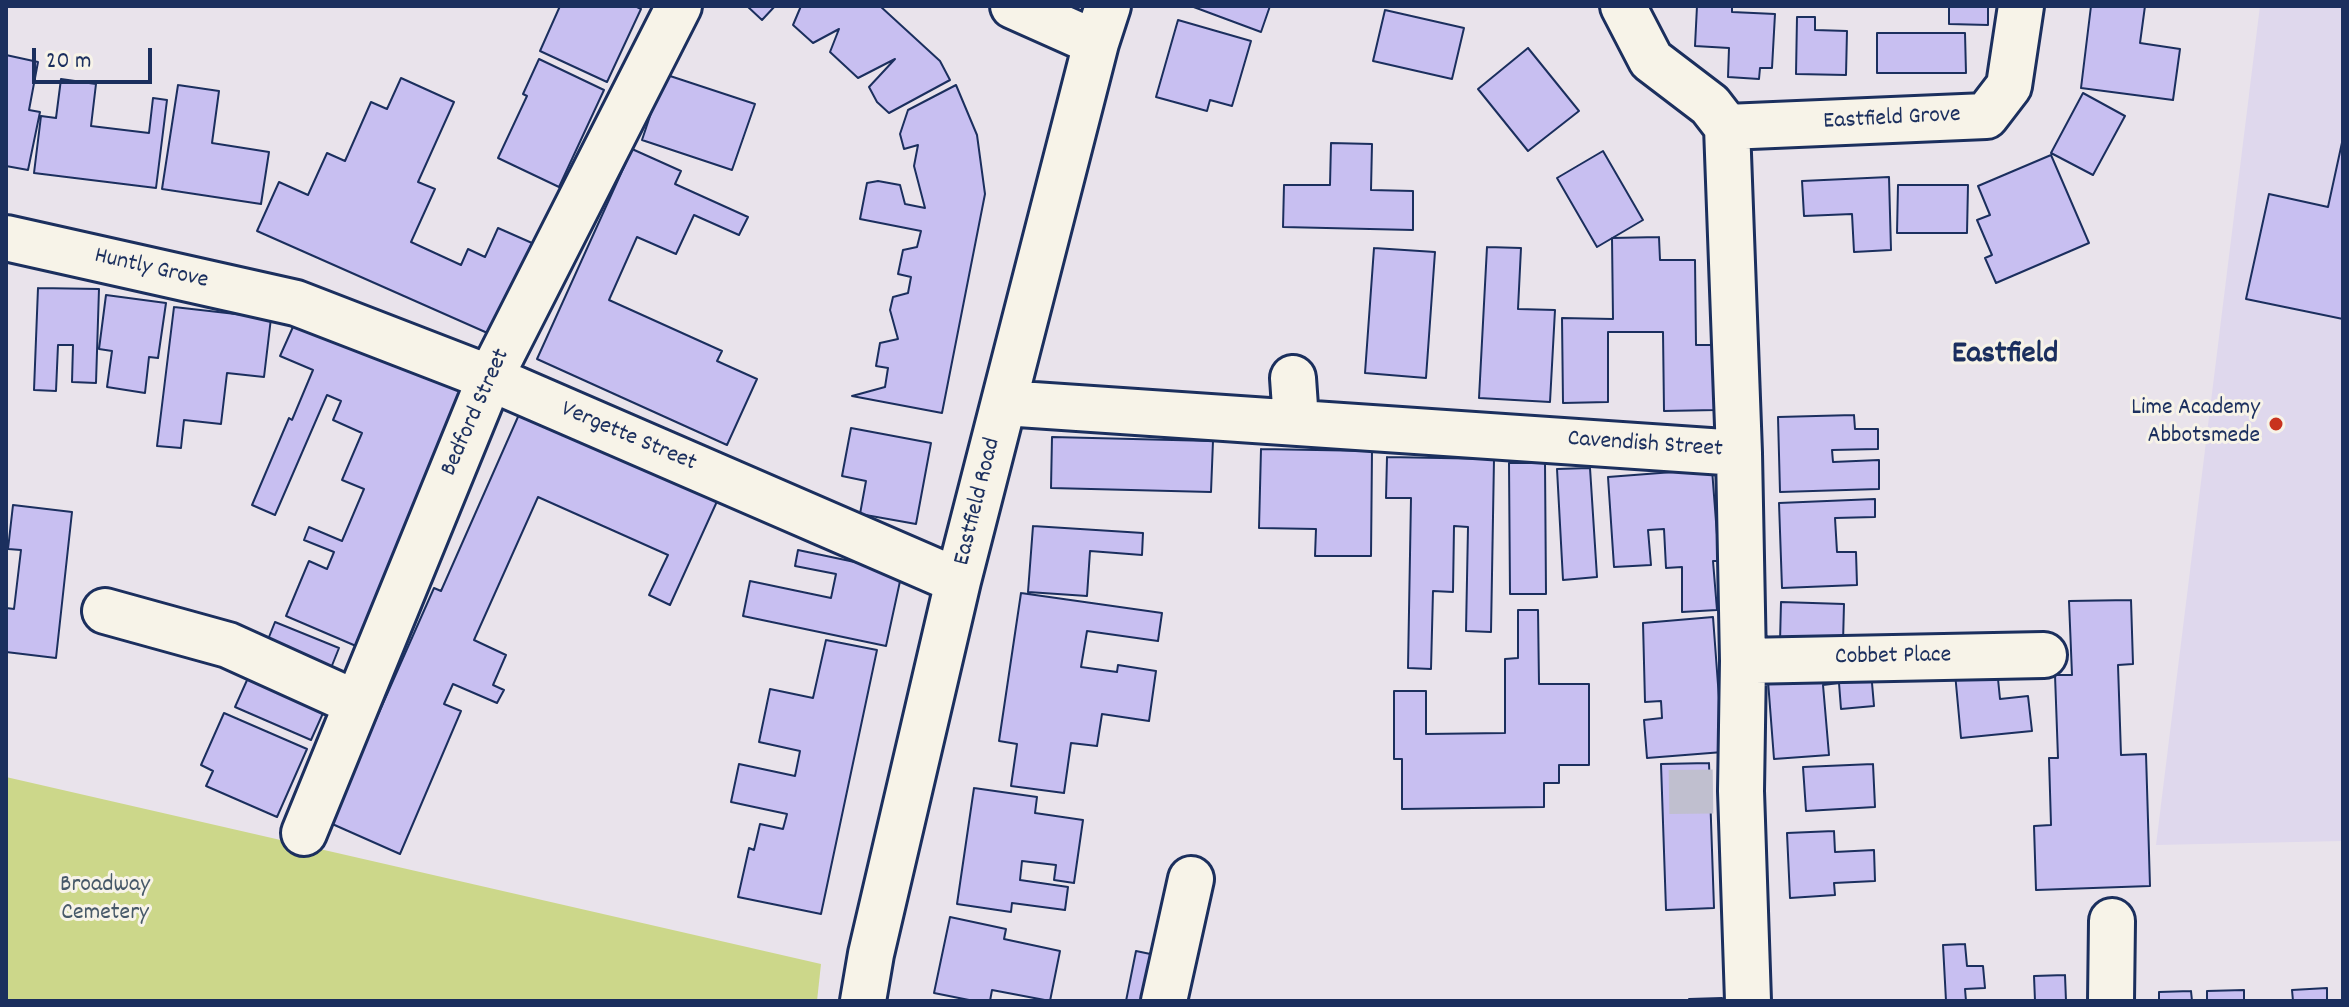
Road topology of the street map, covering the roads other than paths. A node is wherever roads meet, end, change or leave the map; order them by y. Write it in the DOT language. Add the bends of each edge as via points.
graph roads {
  1 [pos="679,6"];
  2 [pos="1013,6"];
  3 [pos="1623,6"];
  4 [pos="2021,6"];
  5 [pos="1102,24"];
  6 [pos="1727,127"];
  7 [pos="6,238"];
  8 [pos="296,303"];
  9 [pos="490,378"];
  10 [pos="1293,378"];
  11 [pos="1004,403"];
  12 [pos="1296,421"];
  13 [pos="1739,453"];
  14 [pos="958,581"];
  15 [pos="105,611"];
  16 [pos="2044,655"];
  17 [pos="1743,661"];
  18 [pos="356,703"];
  19 [pos="304,833"];
  20 [pos="1191,879"];
  21 [pos="2112,921"];
  22 [pos="863,1001"];
  23 [pos="1164,1001"];
  24 [pos="1748,1001"];
  25 [pos="2111,1001"];
  1 -- 9 [label="street, Bedford Street"];
  2 -- 5 [label="street"];
  3 -- 6 [label="street" via="1651,60 1710,105"];
  4 -- 6 [label="street, Eastfield Grove" via="2009,86 1986,116"];
  5 -- 11 [label="street, Eastfield Road"];
  6 -- 13 [label="street"];
  7 -- 8 [label="street, Huntly Grove"];
  8 -- 9 [label="street, Vergette Street"];
  9 -- 14 [label="street, Vergette Street"];
  9 -- 18 [label="street, Bedford Street"];
  10 -- 12 [label="street"];
  11 -- 12 [label="street, Cavendish Street"];
  11 -- 14 [label="street, Eastfield Road"];
  12 -- 13 [label="street, Cavendish Street"];
  13 -- 17 [label="street, Cavendish Street"];
  14 -- 22 [label="street, Eastfield Road"];
  15 -- 18 [label="street" via="228,645"];
  16 -- 17 [label="street, Cobbet Place"];
  17 -- 24 [label="street, Cavendish Street"];
  18 -- 19 [label="street, Bedford Street"];
  20 -- 23 [label="street"];
  21 -- 25 [label="street"];
}
